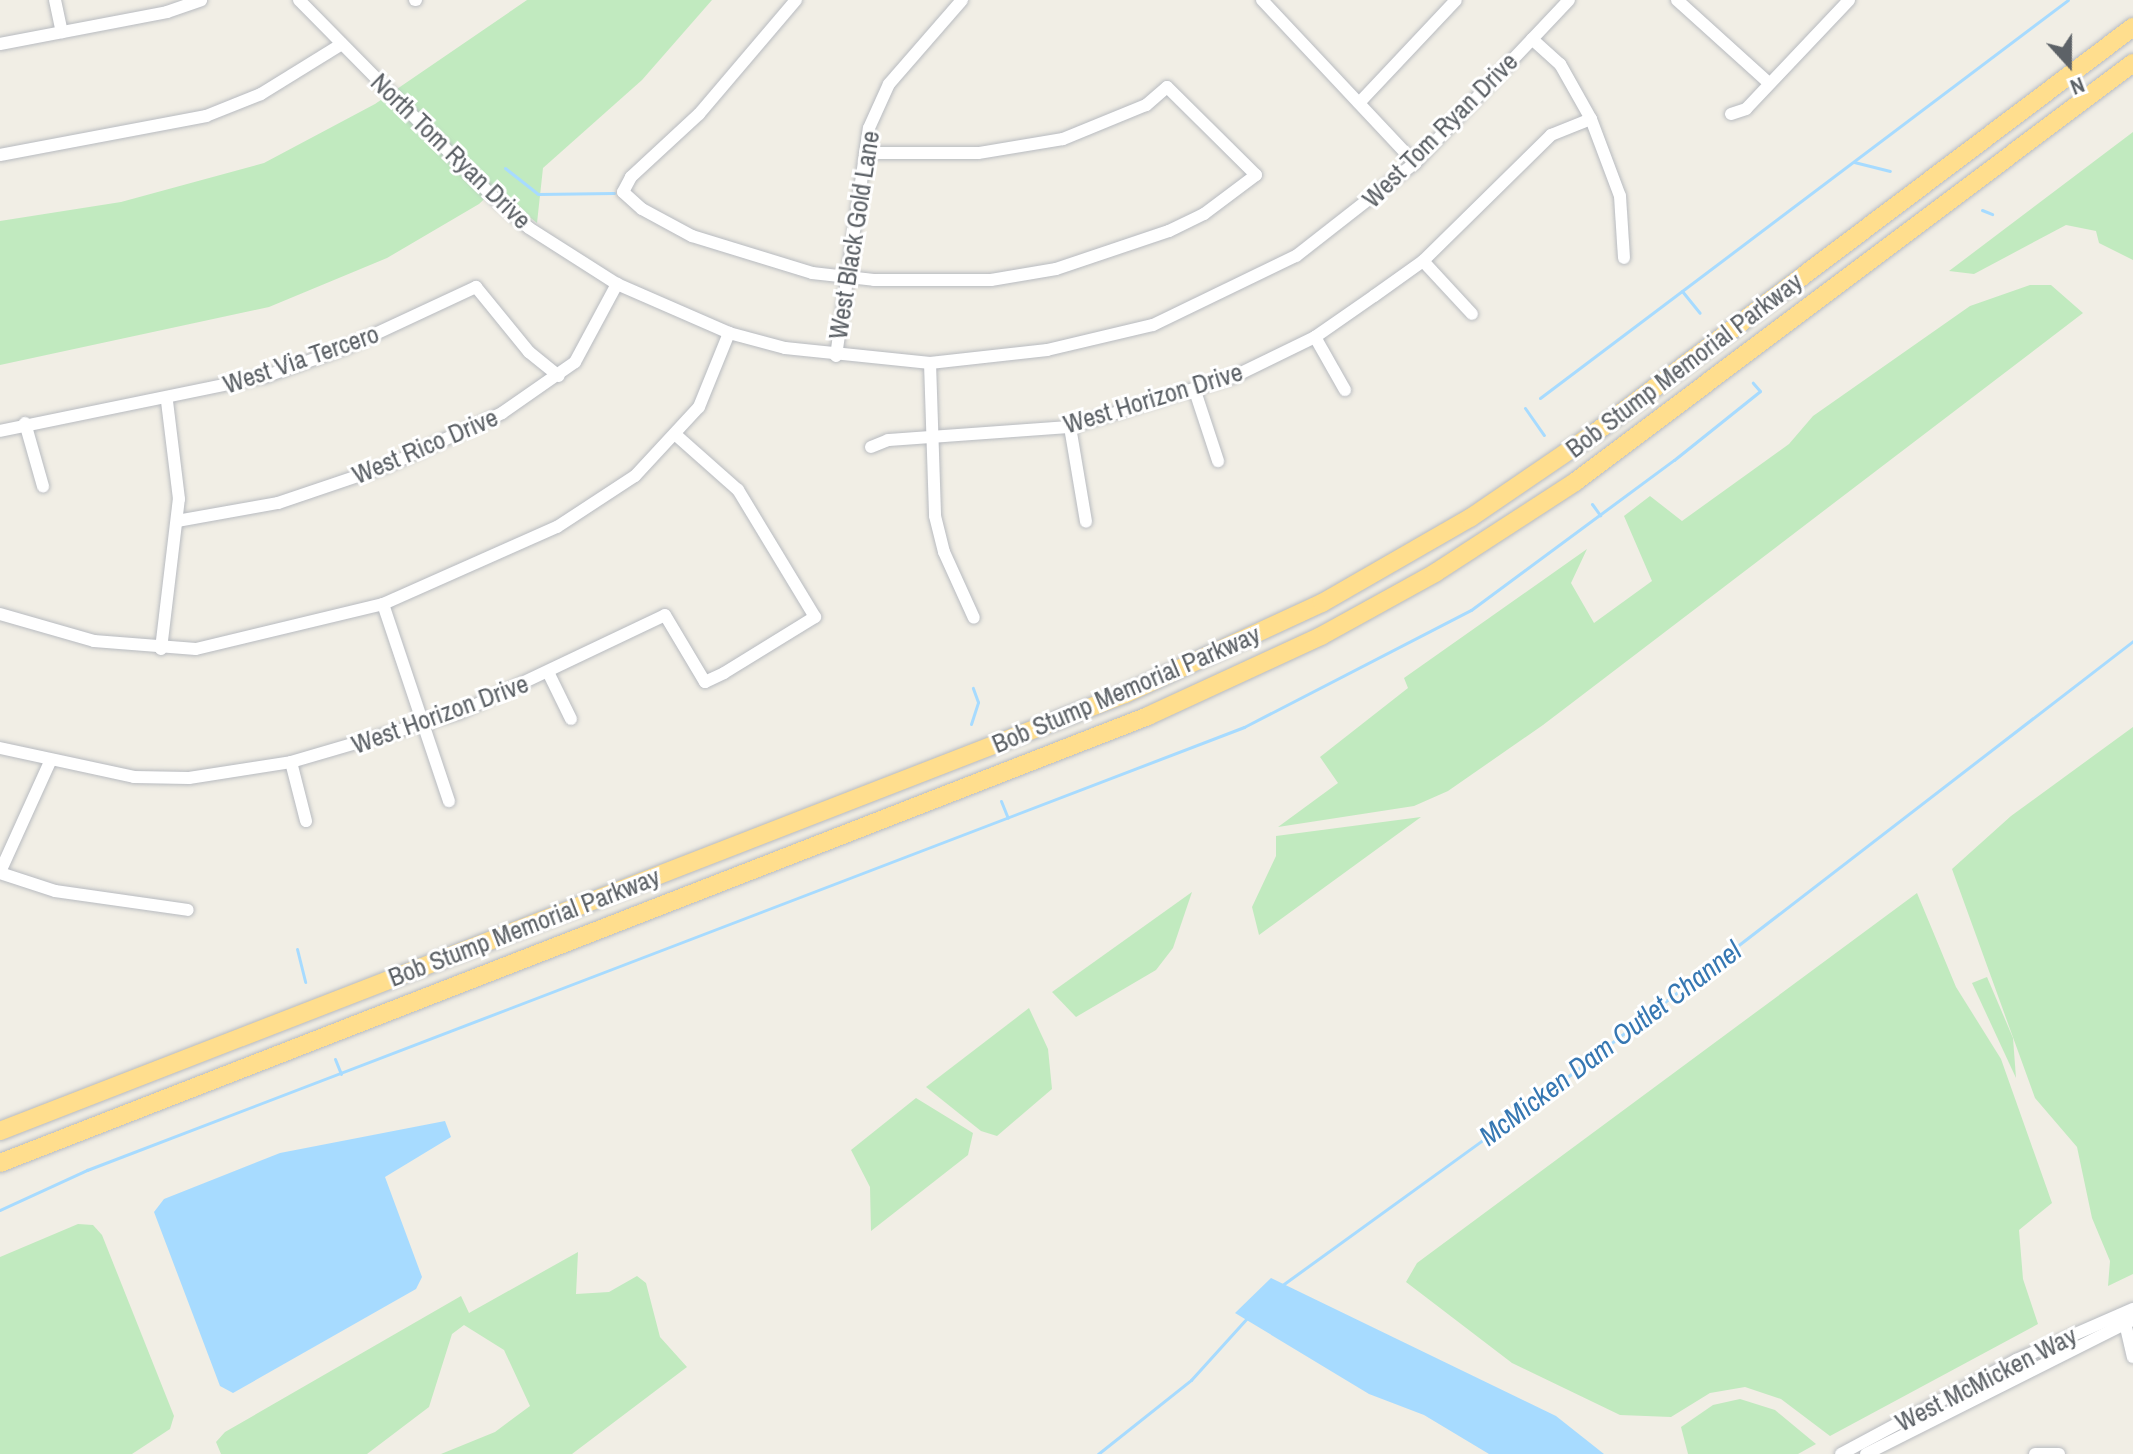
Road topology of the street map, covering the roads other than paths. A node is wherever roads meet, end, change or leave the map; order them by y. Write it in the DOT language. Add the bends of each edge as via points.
graph roads {
  1 [pos="55,0"];
  2 [pos="200,0"];
  3 [pos="299,0"];
  4 [pos="796,0"];
  5 [pos="962,0"];
  6 [pos="1262,0"];
  7 [pos="1456,0"];
  8 [pos="1569,0"];
  9 [pos="1677,0"];
  10 [pos="1849,0"];
  11 [pos="2133,27"];
  12 [pos="62,32"];
  13 [pos="1532,39"];
  14 [pos="0,44"];
  15 [pos="342,44"];
  16 [pos="2133,63"];
  17 [pos="1769,83"];
  18 [pos="1359,103"];
  19 [pos="1731,114"];
  20 [pos="1591,119"];
  21 [pos="865,153"];
  22 [pos="0,155"];
  23 [pos="1415,163"];
  24 [pos="1624,258"];
  25 [pos="1423,261"];
  26 [pos="848,277"];
  27 [pos="617,284"];
  28 [pos="1472,314"];
  29 [pos="729,333"];
  30 [pos="1315,337"];
  31 [pos="836,356"];
  32 [pos="930,363"];
  33 [pos="559,376"];
  34 [pos="1345,390"];
  35 [pos="1195,391"];
  36 [pos="167,401"];
  37 [pos="25,423"];
  38 [pos="1070,427"];
  39 [pos="0,431"];
  40 [pos="677,436"];
  41 [pos="932,439"];
  42 [pos="871,447"];
  43 [pos="1218,461"];
  44 [pos="43,486"];
  45 [pos="177,521"];
  46 [pos="1086,522"];
  47 [pos="383,604"];
  48 [pos="0,614"];
  49 [pos="974,618"];
  50 [pos="161,649"];
  51 [pos="549,674"];
  52 [pos="571,719"];
  53 [pos="424,724"];
  54 [pos="0,748"];
  55 [pos="50,762"];
  56 [pos="291,762"];
  57 [pos="449,801"];
  58 [pos="306,821"];
  59 [pos="0,873"];
  60 [pos="188,910"];
  61 [pos="0,1131"];
  62 [pos="0,1163"];
  63 [pos="2129,1319"];
  64 [pos="2133,1357"];
  65 [pos="2056,1453"];
  66 [pos="1841,1454"];
  67 [pos="1866,1454"];
  68 [pos="2035,1454"];
  1 -- 12 [label="street"];
  2 -- 12 [label="street"];
  3 -- 15 [label="street, North Tom Ryan Drive"];
  4 -- 26 [label="street" via="623,192 692,236 769,263"];
  5 -- 21 [label="street, West Black Gold Lane" via="889,84 869,128"];
  6 -- 18 [label="street"];
  7 -- 18 [label="street"];
  8 -- 13 [label="street, West Tom Ryan Drive"];
  9 -- 17 [label="street"];
  10 -- 17 [label="street"];
  11 -- 61 [label="highway, Bob Stump Memorial Parkway" via="1596,432 1470,518 1322,603 1125,694"];
  12 -- 14 [label="street"];
  13 -- 20 [label="street" via="1560,64"];
  13 -- 23 [label="street, West Tom Ryan Drive"];
  15 -- 22 [label="street" via="261,94 206,116"];
  15 -- 27 [label="street, North Tom Ryan Drive" via="529,228"];
  16 -- 62 [label="highway, Bob Stump Memorial Parkway" via="1575,482 1435,573 1321,636 1148,716"];
  17 -- 19 [label="street" via="1746,109"];
  18 -- 23 [label="street"];
  20 -- 24 [label="street" via="1620,196"];
  20 -- 25 [label="street, West Horizon Drive" via="1551,135"];
  21 -- 26 [label="street, West Black Gold Lane"];
  21 -- 26 [label="street" via="978,153 1063,139 1146,105 1167,87 1256,175 1204,214 1169,231 1056,269 991,280"];
  23 -- 32 [label="street, West Tom Ryan Drive" via="1296,256 1153,325 1047,350"];
  25 -- 28 [label="street"];
  25 -- 30 [label="street, West Horizon Drive"];
  26 -- 31 [label="street, West Black Gold Lane"];
  27 -- 29 [label="street, West Tom Ryan Drive"];
  27 -- 33 [label="street, West Rico Drive" via="575,362"];
  29 -- 31 [label="street, West Tom Ryan Drive"];
  29 -- 40 [label="street" via="711,384"];
  30 -- 34 [label="street"];
  30 -- 35 [label="street, West Horizon Drive"];
  31 -- 32 [label="street, West Tom Ryan Drive"];
  32 -- 41 [label="street"];
  33 -- 36 [label="street, West Via Tercero" via="529,352 476,287 343,349"];
  33 -- 45 [label="street, West Rico Drive" via="502,413 387,466 278,503"];
  35 -- 38 [label="street, West Horizon Drive"];
  35 -- 43 [label="street"];
  36 -- 37 [label="street, West Via Tercero"];
  36 -- 45 [label="street" via="177,460"];
  37 -- 39 [label="street, West Via Tercero"];
  37 -- 44 [label="street"];
  38 -- 41 [label="street, West Horizon Drive"];
  38 -- 46 [label="street"];
  40 -- 47 [label="street" via="611,495 557,527"];
  40 -- 51 [label="street, West Horizon Drive" via="738,490 815,617 705,682 665,615"];
  41 -- 42 [label="street, West Horizon Drive"];
  41 -- 49 [label="street" via="935,516 944,552"];
  45 -- 50 [label="street"];
  47 -- 50 [label="street" via="238,643"];
  47 -- 53 [label="street"];
  48 -- 50 [label="street" via="94,641"];
  51 -- 52 [label="street"];
  51 -- 53 [label="street, West Horizon Drive"];
  53 -- 56 [label="street, West Horizon Drive"];
  53 -- 57 [label="street"];
  54 -- 55 [label="street, West Horizon Drive"];
  55 -- 56 [label="street, West Horizon Drive" via="134,777 189,778"];
  55 -- 59 [label="street"];
  56 -- 58 [label="street"];
  59 -- 60 [label="street" via="55,891"];
  63 -- 64 [label="street"];
  63 -- 66 [label="street, West McMicken Way" via="2016,1360"];
  63 -- 67 [label="street, West McMicken Way"];
  65 -- 68 [label="street"];
}
